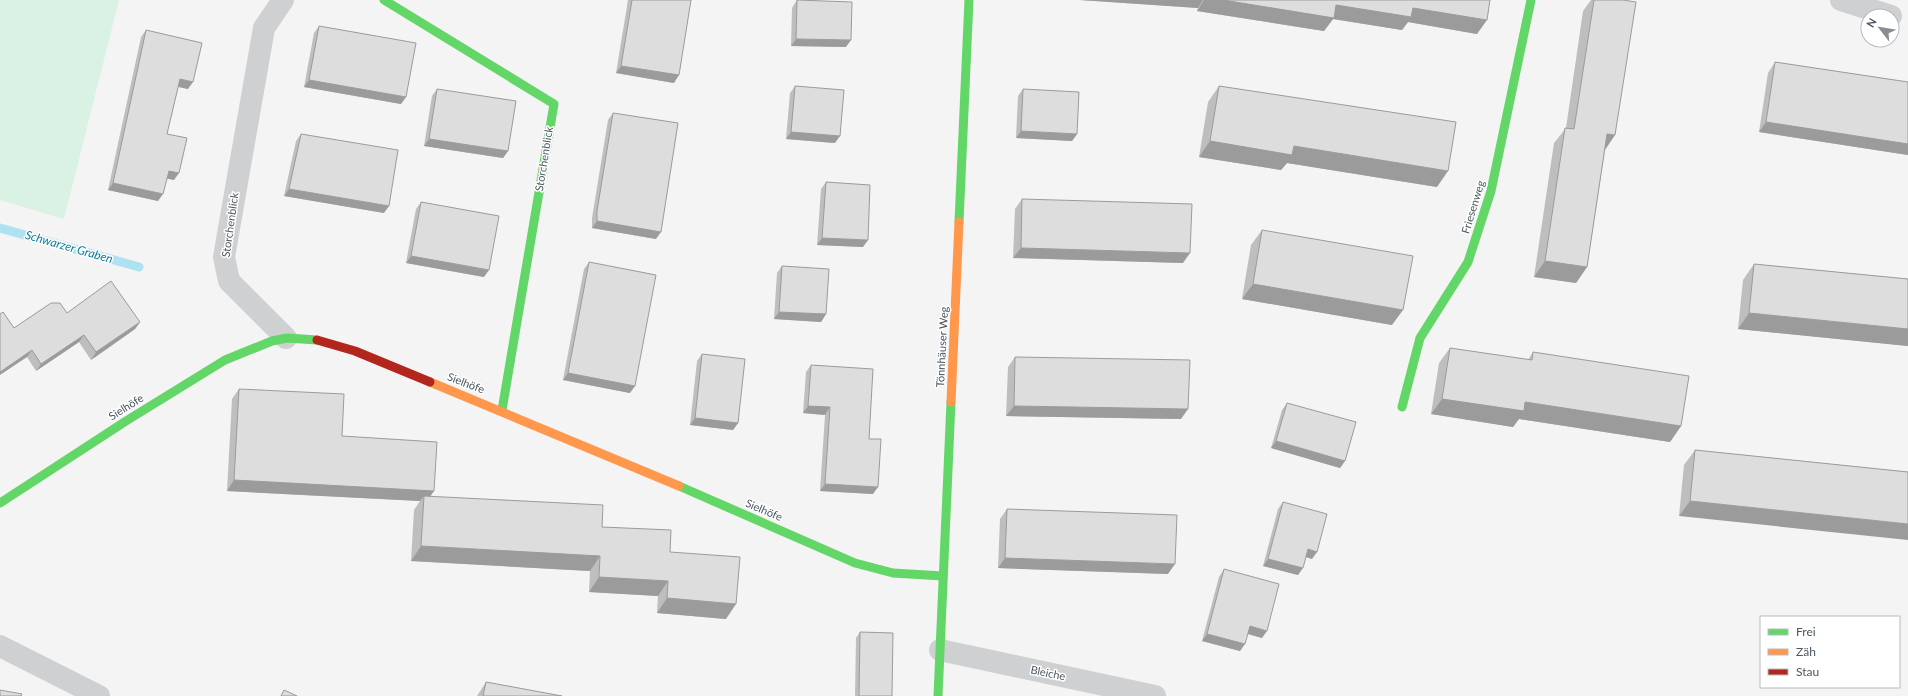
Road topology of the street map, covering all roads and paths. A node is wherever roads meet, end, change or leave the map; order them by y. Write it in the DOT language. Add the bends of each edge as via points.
graph roads {
  1 [pos="283,0"];
  2 [pos="384,0"];
  3 [pos="969,0"];
  4 [pos="1531,0"];
  5 [pos="1841,0"];
  6 [pos="1866,8"];
  7 [pos="286,338"];
  8 [pos="1402,407"];
  9 [pos="502,410"];
  10 [pos="0,503"];
  11 [pos="943,576"];
  12 [pos="0,646"];
  13 [pos="940,650"];
  14 [pos="99,696"];
  15 [pos="938,696"];
  16 [pos="1155,696"];
  1 -- 7 [label="street, Storchenblick" via="264,28 224,257 228,281"];
  2 -- 9 [label="street, Storchenblick" via="554,104"];
  3 -- 11 [label="street, Tönnhäuser Weg"];
  4 -- 8 [label="street, Friesenweg" via="1491,191 1468,262 1420,338"];
  5 -- 6 [label="street"];
  7 -- 9 [label="street, Sielhöfe" via="311,338 341,347"];
  7 -- 10 [label="street, Sielhöfe" via="244,350 199,375"];
  9 -- 11 [label="street, Sielhöfe" via="855,563 893,573"];
  11 -- 13 [label="street, Tönnhäuser Weg"];
  12 -- 14 [label="street"];
  13 -- 15 [label="street, Tönnhäuser Weg"];
  13 -- 16 [label="street, Bleiche"];
}
